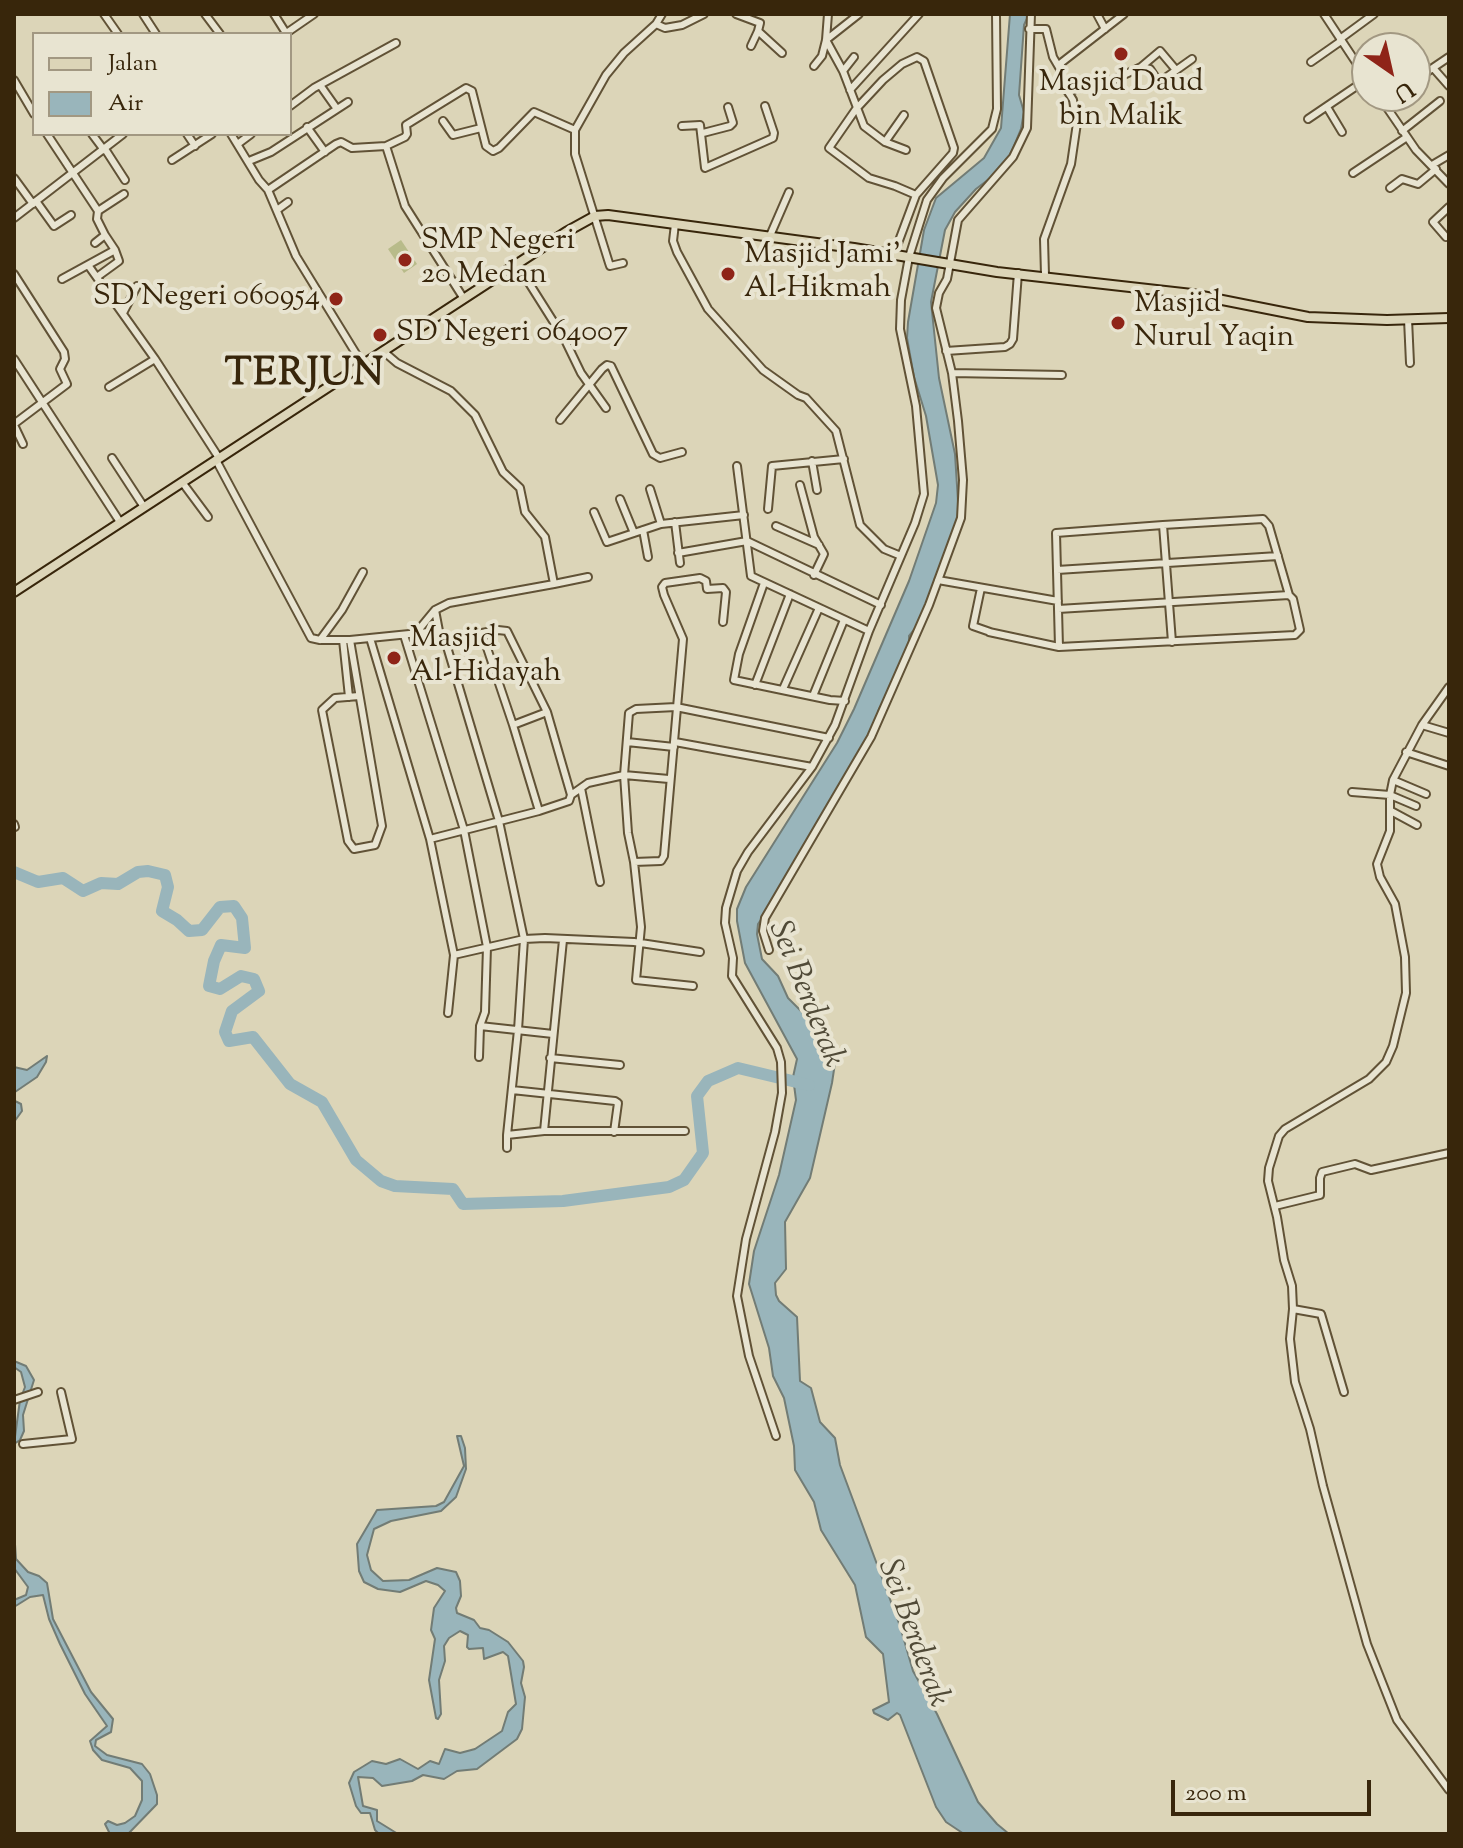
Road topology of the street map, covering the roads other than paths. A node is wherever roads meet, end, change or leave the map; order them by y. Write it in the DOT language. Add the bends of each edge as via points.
graph roads {
  1 [pos="104,14"];
  2 [pos="143,14"];
  3 [pos="205,14"];
  4 [pos="274,14"];
  5 [pos="314,14"];
  6 [pos="662,14"];
  7 [pos="704,14"];
  8 [pos="736,14"];
  9 [pos="828,14"];
  10 [pos="859,14"];
  11 [pos="919,14"];
  12 [pos="996,14"];
  13 [pos="1031,14"];
  14 [pos="1097,14"];
  15 [pos="1124,14"];
  16 [pos="1324,14"];
  17 [pos="1374,14"];
  18 [pos="748,16"];
  19 [pos="656,24"];
  20 [pos="1029,29"];
  21 [pos="1105,29"];
  22 [pos="758,31"];
  23 [pos="117,32"];
  24 [pos="155,32"];
  25 [pos="218,32"];
  26 [pos="284,32"];
  27 [pos="288,32"];
  28 [pos="826,40"];
  29 [pos="1340,40"];
  30 [pos="396,43"];
  31 [pos="751,46"];
  32 [pos="782,53"];
  33 [pos="1351,56"];
  34 [pos="854,57"];
  35 [pos="1449,57"];
  36 [pos="1192,59"];
  37 [pos="1311,62"];
  38 [pos="814,66"];
  39 [pos="1060,66"];
  40 [pos="1141,67"];
  41 [pos="1434,69"];
  42 [pos="1176,70"];
  43 [pos="843,71"];
  44 [pos="1431,71"];
  45 [pos="14,80"];
  46 [pos="320,85"];
  47 [pos="1449,86"];
  48 [pos="850,90"];
  49 [pos="1351,90"];
  50 [pos="1069,91"];
  51 [pos="1440,101"];
  52 [pos="348,102"];
  53 [pos="292,105"];
  54 [pos="765,106"];
  55 [pos="728,107"];
  56 [pos="1327,107"];
  57 [pos="337,109"];
  58 [pos="856,109"];
  59 [pos="32,111"];
  60 [pos="1391,112"];
  61 [pos="904,115"];
  62 [pos="1308,119"];
  63 [pos="443,121"];
  64 [pos="682,126"];
  65 [pos="307,127"];
  66 [pos="481,128"];
  67 [pos="575,130"];
  68 [pos="1342,132"];
  69 [pos="703,133"];
  70 [pos="1404,134"];
  71 [pos="48,136"];
  72 [pos="94,136"];
  73 [pos="121,136"];
  74 [pos="188,136"];
  75 [pos="209,136"];
  76 [pos="233,136"];
  77 [pos="248,136"];
  78 [pos="885,142"];
  79 [pos="239,143"];
  80 [pos="195,146"];
  81 [pos="386,146"];
  82 [pos="104,150"];
  83 [pos="906,150"];
  84 [pos="325,152"];
  85 [pos="1449,155"];
  86 [pos="172,160"];
  87 [pos="249,161"];
  88 [pos="1434,167"];
  89 [pos="1353,173"];
  90 [pos="73,174"];
  91 [pos="14,178"];
  92 [pos="125,180"];
  93 [pos="1449,184"];
  94 [pos="1390,188"];
  95 [pos="268,190"];
  96 [pos="789,192"];
  97 [pos="124,194"];
  98 [pos="916,195"];
  99 [pos="34,202"];
  100 [pos="288,202"];
  101 [pos="1449,207"];
  102 [pos="277,210"];
  103 [pos="98,211"];
  104 [pos="71,215"];
  105 [pos="595,216"];
  106 [pos="14,218"];
  107 [pos="675,224"];
  108 [pos="105,235"];
  109 [pos="1446,237"];
  110 [pos="769,238"];
  111 [pos="95,243"];
  112 [pos="115,250"];
  113 [pos="894,254"];
  114 [pos="914,258"];
  115 [pos="623,263"];
  116 [pos="946,263"];
  117 [pos="517,264"];
  118 [pos="88,265"];
  119 [pos="1018,273"];
  120 [pos="14,274"];
  121 [pos="1045,275"];
  122 [pos="97,277"];
  123 [pos="62,279"];
  124 [pos="137,286"];
  125 [pos="464,299"];
  126 [pos="123,313"];
  127 [pos="1449,318"];
  128 [pos="1408,319"];
  129 [pos="383,351"];
  130 [pos="946,351"];
  131 [pos="14,359"];
  132 [pos="155,359"];
  133 [pos="1410,363"];
  134 [pos="363,365"];
  135 [pos="952,373"];
  136 [pos="1062,375"];
  137 [pos="589,384"];
  138 [pos="109,387"];
  139 [pos="43,404"];
  140 [pos="606,408"];
  141 [pos="560,420"];
  142 [pos="14,425"];
  143 [pos="23,444"];
  144 [pos="682,452"];
  145 [pos="112,458"];
  146 [pos="218,459"];
  147 [pos="844,459"];
  148 [pos="812,461"];
  149 [pos="737,466"];
  150 [pos="182,482"];
  151 [pos="800,485"];
  152 [pos="650,489"];
  153 [pos="817,490"];
  154 [pos="620,499"];
  155 [pos="144,507"];
  156 [pos="768,509"];
  157 [pos="594,512"];
  158 [pos="744,515"];
  159 [pos="208,517"];
  160 [pos="120,522"];
  161 [pos="675,522"];
  162 [pos="661,524"];
  163 [pos="1163,525"];
  164 [pos="776,526"];
  165 [pos="643,530"];
  166 [pos="634,533"];
  167 [pos="747,541"];
  168 [pos="819,545"];
  169 [pos="678,553"];
  170 [pos="901,556"];
  171 [pos="1278,556"];
  172 [pos="648,557"];
  173 [pos="1167,562"];
  174 [pos="680,563"];
  175 [pos="1057,570"];
  176 [pos="363,572"];
  177 [pos="814,575"];
  178 [pos="588,577"];
  179 [pos="938,580"];
  180 [pos="764,583"];
  181 [pos="554,584"];
  182 [pos="981,588"];
  183 [pos="14,592"];
  184 [pos="790,594"];
  185 [pos="1289,595"];
  186 [pos="1169,603"];
  187 [pos="881,605"];
  188 [pos="1058,605"];
  189 [pos="819,608"];
  190 [pos="435,610"];
  191 [pos="844,620"];
  192 [pos="723,622"];
  193 [pos="439,631"];
  194 [pos="869,631"];
  195 [pos="416,633"];
  196 [pos="482,633"];
  197 [pos="404,635"];
  198 [pos="370,638"];
  199 [pos="320,640"];
  200 [pos="346,640"];
  201 [pos="445,640"];
  202 [pos="1172,642"];
  203 [pos="1059,647"];
  204 [pos="352,679"];
  205 [pos="755,685"];
  206 [pos="1449,687"];
  207 [pos="783,689"];
  208 [pos="359,696"];
  209 [pos="813,696"];
  210 [pos="349,697"];
  211 [pos="845,701"];
  212 [pos="676,707"];
  213 [pos="547,712"];
  214 [pos="513,725"];
  215 [pos="1422,725"];
  216 [pos="1449,733"];
  217 [pos="829,738"];
  218 [pos="627,742"];
  219 [pos="674,745"];
  220 [pos="1406,752"];
  221 [pos="1449,766"];
  222 [pos="812,767"];
  223 [pos="624,775"];
  224 [pos="669,779"];
  225 [pos="1393,780"];
  226 [pos="581,788"];
  227 [pos="1352,792"];
  228 [pos="1426,794"];
  229 [pos="571,795"];
  230 [pos="1390,795"];
  231 [pos="1416,806"];
  232 [pos="539,811"];
  233 [pos="1391,811"];
  234 [pos="499,821"];
  235 [pos="1417,825"];
  236 [pos="464,830"];
  237 [pos="430,839"];
  238 [pos="634,862"];
  239 [pos="600,882"];
  240 [pos="524,939"];
  241 [pos="563,940"];
  242 [pos="639,944"];
  243 [pos="487,947"];
  244 [pos="769,950"];
  245 [pos="700,952"];
  246 [pos="454,955"];
  247 [pos="693,986"];
  248 [pos="448,1013"];
  249 [pos="480,1026"];
  250 [pos="518,1030"];
  251 [pos="553,1034"];
  252 [pos="479,1057"];
  253 [pos="550,1058"];
  254 [pos="620,1065"];
  255 [pos="512,1090"];
  256 [pos="547,1092"];
  257 [pos="544,1131"];
  258 [pos="685,1131"];
  259 [pos="614,1132"];
  260 [pos="507,1135"];
  261 [pos="507,1148"];
  262 [pos="1449,1153"];
  263 [pos="1275,1206"];
  264 [pos="1293,1309"];
  265 [pos="38,1392"];
  266 [pos="61,1392"];
  267 [pos="1344,1392"];
  268 [pos="16,1399"];
  269 [pos="776,1436"];
  270 [pos="23,1444"];
  271 [pos="1449,1790"];
  1 -- 23 [label="street"];
  2 -- 24 [label="street"];
  3 -- 25 [label="street"];
  4 -- 26 [label="street"];
  5 -- 27 [label="street"];
  6 -- 19 [label="street"];
  7 -- 19 [label="street" via="682,25"];
  8 -- 18 [label="street"];
  9 -- 28 [label="street"];
  10 -- 28 [label="street"];
  11 -- 48 [label="street"];
  12 -- 114 [label="street" via="997,109 992,129 927,200"];
  13 -- 20 [label="street"];
  14 -- 21 [label="street"];
  15 -- 21 [label="street"];
  16 -- 29 [label="street"];
  17 -- 29 [label="street"];
  18 -- 22 [label="street" via="761,23"];
  19 -- 67 [label="street" via="624,53"];
  20 -- 39 [label="street" via="1046,29"];
  20 -- 116 [label="street" via="1027,128 1013,157 958,220"];
  21 -- 39 [label="street"];
  22 -- 31 [label="street"];
  22 -- 32 [label="street"];
  28 -- 38 [label="street"];
  28 -- 43 [label="street"];
  29 -- 33 [label="street"];
  29 -- 37 [label="street"];
  30 -- 46 [label="street"];
  34 -- 43 [label="street"];
  35 -- 41 [label="street"];
  36 -- 42 [label="street"];
  39 -- 50 [label="street" via="1060,79"];
  40 -- 42 [label="street" via="1159,81"];
  40 -- 42 [label="street" via="1160,51"];
  40 -- 50 [label="street"];
  41 -- 44 [label="street"];
  41 -- 47 [label="street"];
  43 -- 48 [label="street"];
  45 -- 59 [label="street"];
  46 -- 53 [label="street"];
  46 -- 57 [label="street"];
  48 -- 58 [label="street"];
  49 -- 56 [label="street"];
  50 -- 121 [label="street" via="1076,108 1075,147 1044,239"];
  51 -- 70 [label="street"];
  52 -- 57 [label="street"];
  54 -- 69 [label="street" via="773,138 705,168"];
  55 -- 69 [label="street" via="733,123"];
  56 -- 62 [label="street"];
  56 -- 68 [label="street"];
  57 -- 65 [label="street"];
  58 -- 78 [label="street" via="864,126"];
  58 -- 98 [label="street" via="830,149 869,178"];
  58 -- 98 [label="street" via="902,64 917,57 924,61 954,148"];
  60 -- 70 [label="street"];
  61 -- 78 [label="street"];
  63 -- 66 [label="street" via="453,135"];
  64 -- 69 [label="street" via="699,124"];
  65 -- 84 [label="street"];
  65 -- 87 [label="street"];
  66 -- 67 [label="street" via="493,151 534,112"];
  66 -- 81 [label="street" via="472,91 466,88 406,125 407,135"];
  67 -- 105 [label="street" via="575,154"];
  70 -- 88 [label="street"];
  70 -- 89 [label="street"];
  71 -- 90 [label="street"];
  72 -- 82 [label="street"];
  73 -- 82 [label="street"];
  74 -- 80 [label="street"];
  75 -- 80 [label="street"];
  76 -- 79 [label="street"];
  77 -- 79 [label="street"];
  78 -- 83 [label="street"];
  79 -- 87 [label="street"];
  80 -- 86 [label="street"];
  81 -- 84 [label="street" via="352,148 341,142"];
  81 -- 125 [label="street" via="405,206"];
  82 -- 90 [label="street"];
  82 -- 92 [label="street"];
  84 -- 95 [label="street"];
  85 -- 88 [label="street"];
  87 -- 95 [label="street"];
  88 -- 93 [label="street"];
  88 -- 94 [label="street" via="1418,184 1402,179"];
  90 -- 99 [label="street"];
  90 -- 103 [label="street"];
  91 -- 99 [label="street"];
  95 -- 102 [label="street"];
  96 -- 110 [label="street"];
  97 -- 103 [label="street"];
  98 -- 113 [label="street"];
  99 -- 104 [label="street" via="53,226"];
  99 -- 106 [label="street"];
  100 -- 102 [label="street"];
  101 -- 109 [label="street" via="1433,222"];
  102 -- 134 [label="street" via="296,256"];
  103 -- 108 [label="street"];
  105 -- 107 [label="main road"];
  105 -- 115 [label="street" via="610,266"];
  105 -- 117 [label="main road"];
  107 -- 110 [label="main road"];
  107 -- 147 [label="street" via="677,252 708,309 763,370 820,411 836,431"];
  108 -- 111 [label="street"];
  108 -- 112 [label="street"];
  110 -- 113 [label="main road"];
  112 -- 118 [label="street"];
  112 -- 122 [label="street" via="119,261"];
  113 -- 114 [label="main road"];
  114 -- 116 [label="main road"];
  114 -- 170 [label="street" via="899,314 916,406 924,494"];
  116 -- 119 [label="main road"];
  116 -- 130 [label="street" via="947,279 936,308"];
  117 -- 125 [label="main road"];
  117 -- 137 [label="street"];
  118 -- 122 [label="street"];
  118 -- 123 [label="street"];
  119 -- 121 [label="main road"];
  119 -- 130 [label="street" via="1010,344"];
  120 -- 139 [label="street" via="64,352 60,369 67,385"];
  121 -- 128 [label="main road" via="1206,297 1285,314"];
  122 -- 126 [label="street"];
  124 -- 126 [label="street"];
  125 -- 129 [label="main road"];
  126 -- 132 [label="street"];
  127 -- 128 [label="main road"];
  128 -- 133 [label="street"];
  129 -- 134 [label="main road"];
  129 -- 181 [label="street" via="451,391 475,415 503,472 520,488 529,519 545,537"];
  130 -- 135 [label="street"];
  131 -- 139 [label="street"];
  132 -- 138 [label="street"];
  132 -- 146 [label="street"];
  134 -- 146 [label="main road"];
  135 -- 136 [label="street"];
  135 -- 179 [label="street" via="963,493 961,518"];
  137 -- 140 [label="street"];
  137 -- 141 [label="street"];
  137 -- 144 [label="street" via="611,366 653,454 660,458"];
  139 -- 142 [label="street"];
  139 -- 160 [label="street"];
  142 -- 143 [label="street"];
  145 -- 155 [label="street"];
  146 -- 150 [label="main road"];
  146 -- 199 [label="street" via="309,634"];
  147 -- 148 [label="street"];
  147 -- 170 [label="street" via="860,525 884,549"];
  148 -- 153 [label="street"];
  148 -- 156 [label="street" via="770,467"];
  149 -- 158 [label="street"];
  150 -- 155 [label="main road"];
  150 -- 159 [label="street"];
  151 -- 168 [label="street"];
  152 -- 162 [label="street"];
  154 -- 166 [label="street"];
  155 -- 160 [label="main road"];
  157 -- 166 [label="street" via="607,542"];
  158 -- 161 [label="street"];
  158 -- 167 [label="street"];
  160 -- 183 [label="main road"];
  161 -- 162 [label="street"];
  161 -- 169 [label="street"];
  162 -- 165 [label="street"];
  163 -- 171 [label="street" via="1263,519"];
  163 -- 173 [label="street"];
  163 -- 175 [label="street" via="1057,532"];
  164 -- 168 [label="street"];
  165 -- 166 [label="street"];
  165 -- 172 [label="street"];
  167 -- 169 [label="street"];
  167 -- 177 [label="street"];
  167 -- 180 [label="street" via="749,573"];
  168 -- 177 [label="street" via="824,554"];
  169 -- 174 [label="street"];
  170 -- 187 [label="street"];
  171 -- 173 [label="street"];
  171 -- 185 [label="street"];
  173 -- 175 [label="street"];
  173 -- 186 [label="street"];
  175 -- 188 [label="street"];
  176 -- 199 [label="street"];
  177 -- 187 [label="street"];
  178 -- 181 [label="street"];
  179 -- 182 [label="street"];
  179 -- 244 [label="street" via="871,737 765,918"];
  180 -- 184 [label="street"];
  180 -- 205 [label="street" via="734,679"];
  181 -- 190 [label="street"];
  182 -- 188 [label="street"];
  182 -- 203 [label="street" via="973,626"];
  184 -- 189 [label="street"];
  184 -- 205 [label="street"];
  185 -- 186 [label="street"];
  185 -- 202 [label="street" via="1300,630 1295,635"];
  186 -- 188 [label="street"];
  186 -- 202 [label="street"];
  187 -- 194 [label="street"];
  188 -- 203 [label="street"];
  189 -- 191 [label="street"];
  189 -- 207 [label="street"];
  190 -- 193 [label="street"];
  190 -- 195 [label="street"];
  191 -- 194 [label="street"];
  191 -- 209 [label="street"];
  192 -- 212 [label="street" via="723,588 707,589 700,578 662,587 683,639"];
  193 -- 195 [label="street"];
  193 -- 201 [label="street"];
  194 -- 211 [label="street"];
  195 -- 197 [label="street"];
  196 -- 201 [label="street"];
  196 -- 213 [label="street" via="507,631"];
  196 -- 214 [label="street"];
  197 -- 198 [label="street"];
  197 -- 236 [label="street"];
  198 -- 200 [label="street"];
  198 -- 237 [label="street"];
  199 -- 200 [label="street"];
  200 -- 204 [label="street"];
  201 -- 234 [label="street"];
  202 -- 203 [label="street"];
  204 -- 208 [label="street"];
  204 -- 210 [label="street"];
  205 -- 207 [label="street"];
  206 -- 215 [label="street"];
  207 -- 209 [label="street"];
  208 -- 210 [label="street"];
  208 -- 210 [label="street" via="382,826 375,845 354,849 348,841 322,710 335,698"];
  209 -- 211 [label="street"];
  211 -- 217 [label="street"];
  212 -- 217 [label="street"];
  212 -- 218 [label="street" via="630,711"];
  212 -- 219 [label="street"];
  213 -- 214 [label="street"];
  213 -- 229 [label="street"];
  214 -- 232 [label="street"];
  215 -- 216 [label="street"];
  215 -- 220 [label="street"];
  217 -- 222 [label="street"];
  218 -- 219 [label="street"];
  218 -- 223 [label="street"];
  219 -- 222 [label="street"];
  219 -- 224 [label="street"];
  220 -- 221 [label="street"];
  220 -- 225 [label="street"];
  222 -- 269 [label="street" via="737,871 725,923 732,976 781,1062 775,1132 746,1239 737,1296 749,1356"];
  223 -- 224 [label="street"];
  223 -- 226 [label="street"];
  223 -- 238 [label="street"];
  224 -- 238 [label="street" via="664,858"];
  225 -- 228 [label="street"];
  225 -- 230 [label="street"];
  226 -- 229 [label="street"];
  226 -- 239 [label="street"];
  227 -- 230 [label="street"];
  229 -- 232 [label="street" via="569,801"];
  230 -- 231 [label="street"];
  230 -- 233 [label="street"];
  232 -- 234 [label="street"];
  233 -- 235 [label="street"];
  233 -- 263 [label="street" via="1377,869 1395,904 1405,957 1406,993 1393,1046 1369,1079 1292,1123 1279,1136 1268,1181"];
  234 -- 236 [label="street"];
  234 -- 240 [label="street"];
  236 -- 237 [label="street"];
  236 -- 243 [label="street"];
  237 -- 246 [label="street"];
  238 -- 242 [label="street"];
  240 -- 241 [label="street"];
  240 -- 243 [label="street"];
  240 -- 250 [label="street"];
  241 -- 242 [label="street"];
  241 -- 251 [label="street"];
  242 -- 245 [label="street"];
  242 -- 247 [label="street" via="637,981"];
  243 -- 246 [label="street"];
  243 -- 249 [label="street"];
  246 -- 248 [label="street"];
  249 -- 250 [label="street"];
  249 -- 252 [label="street"];
  250 -- 251 [label="street"];
  250 -- 255 [label="street"];
  251 -- 253 [label="street"];
  253 -- 254 [label="street"];
  253 -- 256 [label="street"];
  255 -- 256 [label="street"];
  255 -- 260 [label="street"];
  256 -- 257 [label="street"];
  256 -- 259 [label="street" via="615,1101"];
  257 -- 259 [label="street"];
  257 -- 260 [label="street"];
  258 -- 259 [label="street"];
  260 -- 261 [label="street"];
  262 -- 263 [label="street" via="1371,1170 1355,1164 1322,1172 1320,1195"];
  263 -- 264 [label="street"];
  264 -- 267 [label="street" via="1321,1314"];
  264 -- 271 [label="street" via="1295,1382 1367,1644 1397,1720"];
  265 -- 268 [label="street"];
  266 -- 270 [label="street" via="72,1439"];
}
